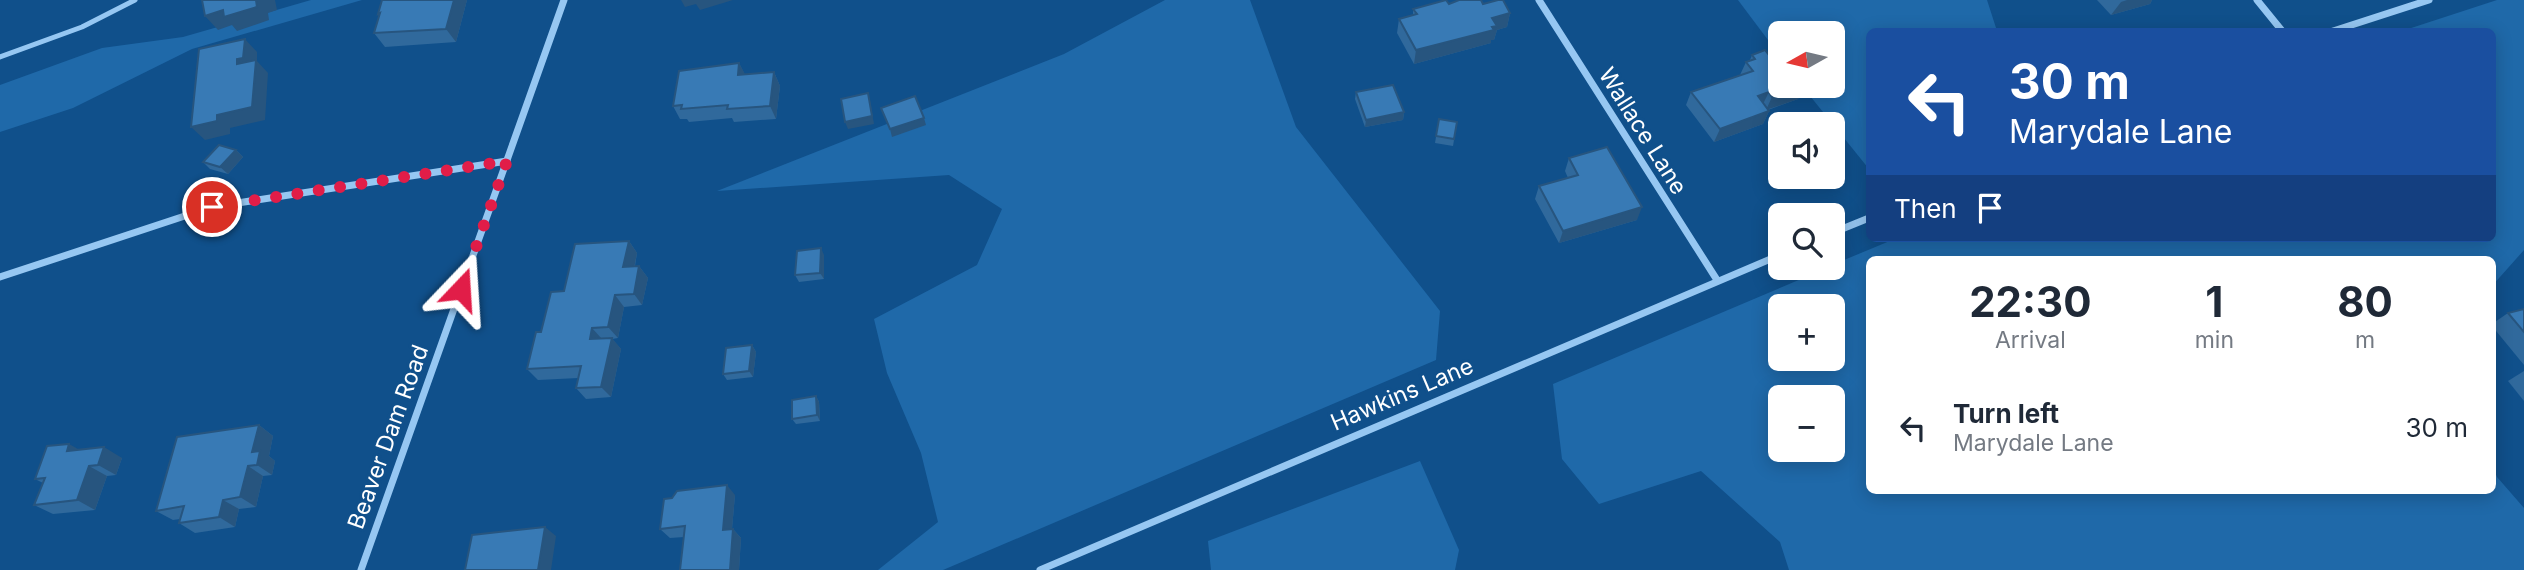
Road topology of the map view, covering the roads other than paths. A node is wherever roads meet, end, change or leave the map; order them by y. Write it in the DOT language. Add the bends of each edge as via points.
graph roads {
  1 [pos="135,0"];
  2 [pos="564,0"];
  3 [pos="1539,0"];
  4 [pos="2257,0"];
  5 [pos="2429,0"];
  6 [pos="2280,28"];
  7 [pos="2342,28"];
  8 [pos="0,57"];
  9 [pos="507,161"];
  10 [pos="1866,219"];
  11 [pos="1845,228"];
  12 [pos="1768,260"];
  13 [pos="0,277"];
  14 [pos="1717,281"];
  15 [pos="361,570"];
  16 [pos="1040,570"];
  1 -- 8 [label="lane" via="82,27"];
  2 -- 9 [label="street, Beaver Dam Road"];
  3 -- 14 [label="street, Wallace Lane"];
  4 -- 6 [label="street"];
  5 -- 7 [label="street"];
  9 -- 13 [label="street" via="212,207"];
  9 -- 15 [label="street, Beaver Dam Road"];
  10 -- 11 [label="street"];
  12 -- 14 [label="street, Hawkins Lane"];
  14 -- 16 [label="street, Hawkins Lane"];
}
